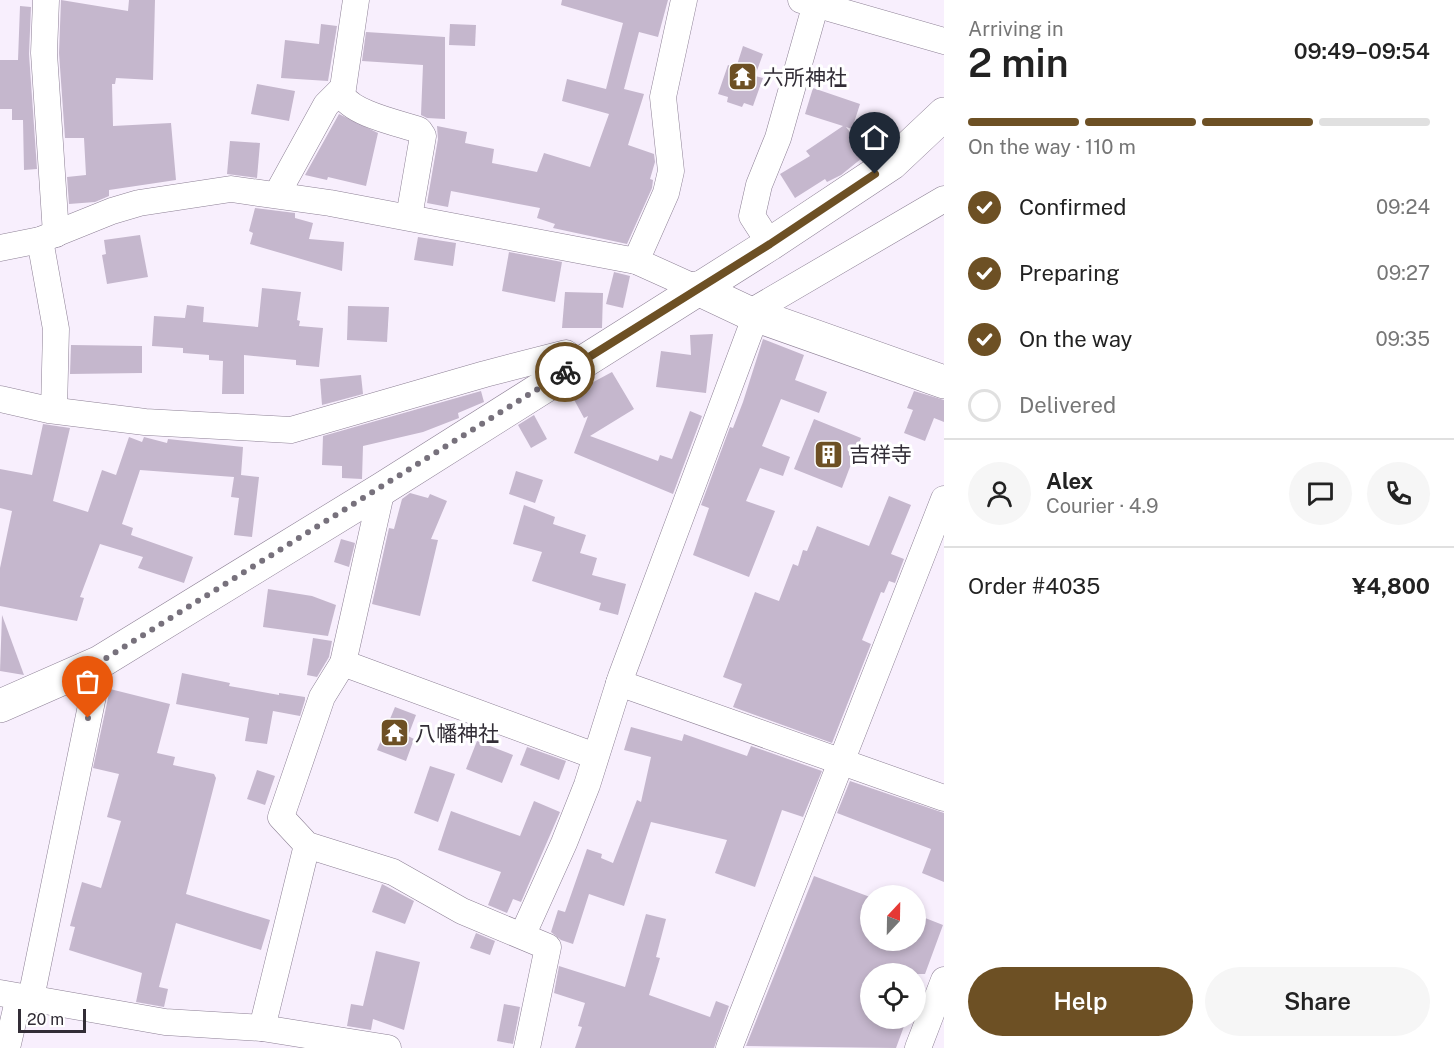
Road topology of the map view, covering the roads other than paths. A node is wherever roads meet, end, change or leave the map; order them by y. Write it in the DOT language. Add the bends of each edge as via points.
graph roads {
  1 [pos="46,0"];
  2 [pos="356,0"];
  3 [pos="684,0"];
  4 [pos="812,1"];
  5 [pos="944,41"];
  6 [pos="341,90"];
  7 [pos="944,114"];
  8 [pos="277,194"];
  9 [pos="944,199"];
  10 [pos="409,217"];
  11 [pos="48,237"];
  12 [pos="770,244"];
  13 [pos="0,248"];
  14 [pos="636,261"];
  15 [pos="696,288"];
  16 [pos="753,314"];
  17 [pos="578,363"];
  18 [pos="944,382"];
  19 [pos="0,399"];
  20 [pos="54,410"];
  21 [pos="382,489"];
  22 [pos="944,499"];
  23 [pos="100,662"];
  24 [pos="343,663"];
  25 [pos="619,683"];
  26 [pos="0,706"];
  27 [pos="595,756"];
  28 [pos="842,760"];
  29 [pos="944,798"];
  30 [pos="307,845"];
  31 [pos="523,934"];
  32 [pos="944,980"];
  33 [pos="0,993"];
  34 [pos="30,998"];
  35 [pos="262,1028"];
  36 [pos="197,1037"];
  37 [pos="7,1048"];
  38 [pos="388,1048"];
  39 [pos="527,1048"];
  40 [pos="729,1048"];
  41 [pos="918,1048"];
  1 -- 11 [label="street"];
  2 -- 6 [label="street"];
  3 -- 14 [label="street" via="663,97 670,171 666,193"];
  4 -- 5 [label="street"];
  4 -- 12 [label="street" via="778,138 759,185 752,216"];
  6 -- 8 [label="street" via="326,105"];
  6 -- 10 [label="street" via="347,102 419,130 423,136"];
  7 -- 12 [label="main road" via="892,163"];
  8 -- 10 [label="street"];
  8 -- 11 [label="street" via="231,189 166,198 112,211"];
  9 -- 16 [label="street"];
  10 -- 14 [label="street"];
  11 -- 13 [label="street"];
  11 -- 20 [label="street" via="56,329"];
  12 -- 15 [label="main road"];
  14 -- 15 [label="street"];
  15 -- 16 [label="main road"];
  15 -- 17 [label="main road"];
  16 -- 18 [label="main road"];
  16 -- 25 [label="street"];
  17 -- 20 [label="street" via="566,353 291,430 145,422"];
  17 -- 21 [label="main road"];
  19 -- 20 [label="street"];
  21 -- 23 [label="main road"];
  21 -- 24 [label="street"];
  22 -- 28 [label="street"];
  23 -- 26 [label="main road"];
  23 -- 34 [label="street"];
  24 -- 27 [label="street"];
  24 -- 30 [label="street" via="322,697 281,817"];
  25 -- 27 [label="street"];
  25 -- 28 [label="street"];
  27 -- 31 [label="street" via="564,843"];
  28 -- 29 [label="street"];
  28 -- 40 [label="street"];
  30 -- 31 [label="street" via="393,872 462,911"];
  30 -- 35 [label="street"];
  31 -- 39 [label="street" via="548,947"];
  32 -- 41 [label="street"];
  33 -- 34 [label="street"];
  34 -- 36 [label="street"];
  34 -- 37 [label="street" via="17,1005"];
  35 -- 36 [label="street" via="213,1024"];
  35 -- 38 [label="street"];
}
